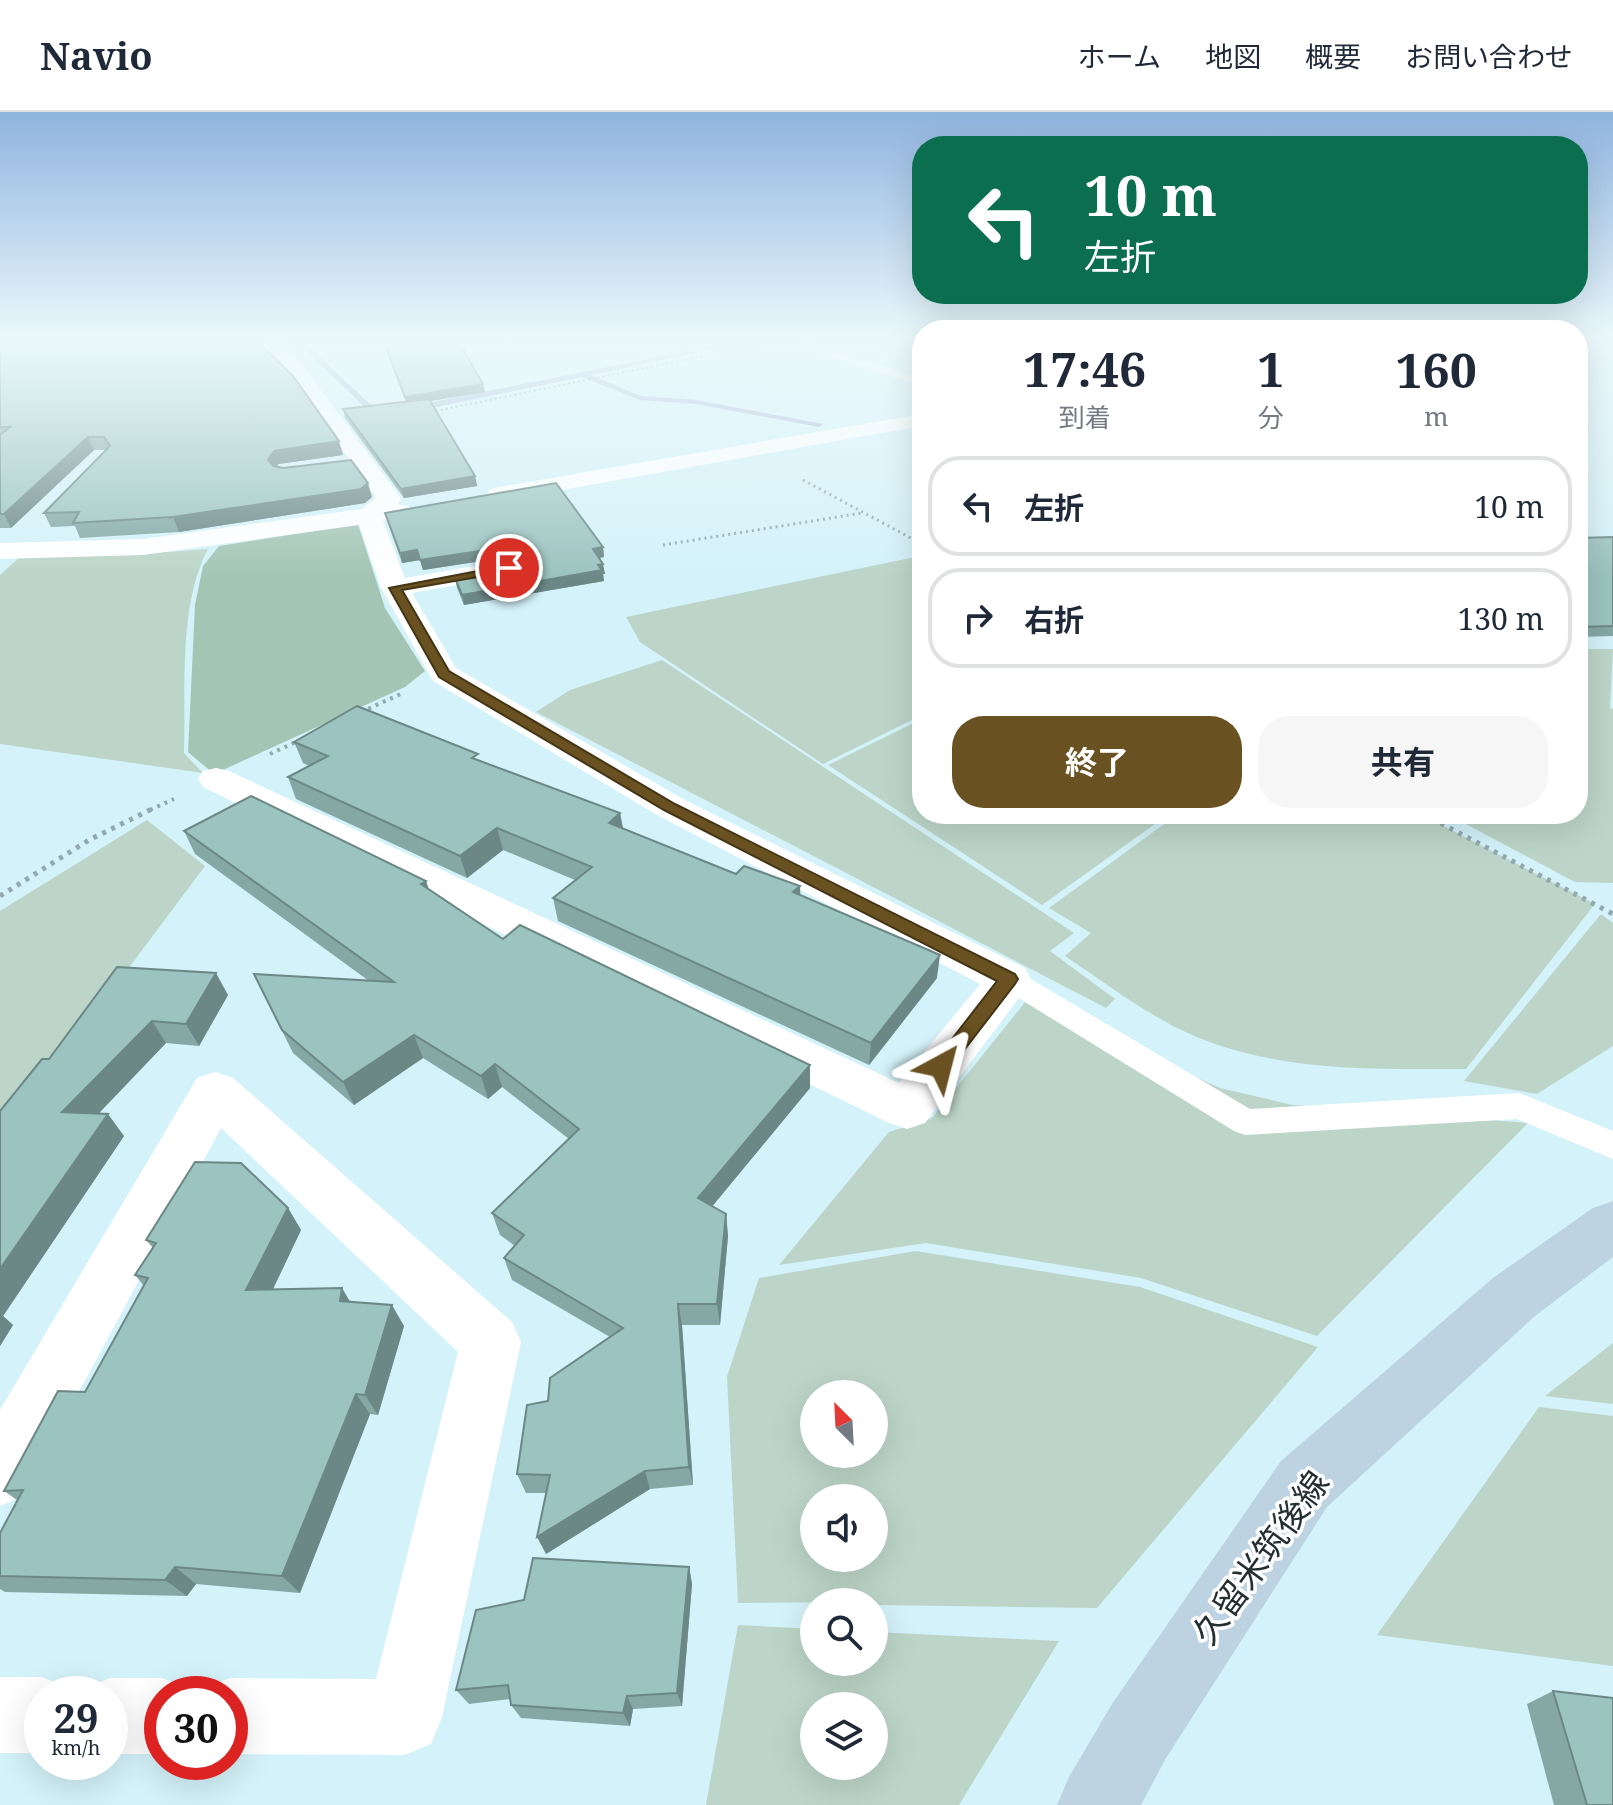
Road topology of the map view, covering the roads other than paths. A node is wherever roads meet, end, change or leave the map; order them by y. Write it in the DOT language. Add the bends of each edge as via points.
graph roads {
  1 [pos="333,421"];
  2 [pos="912,422"];
  3 [pos="362,462"];
  4 [pos="332,466"];
  5 [pos="478,497"];
  6 [pos="416,508"];
  7 [pos="369,516"];
  8 [pos="29,531"];
  9 [pos="4,551"];
  10 [pos="509,568"];
  11 [pos="395,588"];
  12 [pos="216,779"];
  13 [pos="1009,979"];
  14 [pos="1613,1145"];
  15 [pos="1613,1225"];
  16 [pos="0,1473"];
  17 [pos="0,1715"];
  18 [pos="24,1715"];
  19 [pos="248,1716"];
  20 [pos="1097,1805"];
  1 -- 3 [label="street"];
  2 -- 5 [label="street"];
  3 -- 4 [label="street"];
  3 -- 7 [label="street" via="389,499"];
  6 -- 7 [label="street"];
  7 -- 9 [label="street" via="143,547"];
  7 -- 11 [label="street"];
  8 -- 9 [label="street"];
  10 -- 11 [label="street"];
  11 -- 13 [label="street" via="444,674 670,807"];
  12 -- 13 [label="street" via="907,1109"];
  13 -- 14 [label="lane" via="1245,1122 1519,1106"];
  15 -- 20 [label="main road, 久留米筑後線" via="1514,1297 1304,1484 1139,1731"];
  16 -- 19 [label="street" via="215,1092 491,1342 404,1717"];
  17 -- 18 [label="street"];
}
